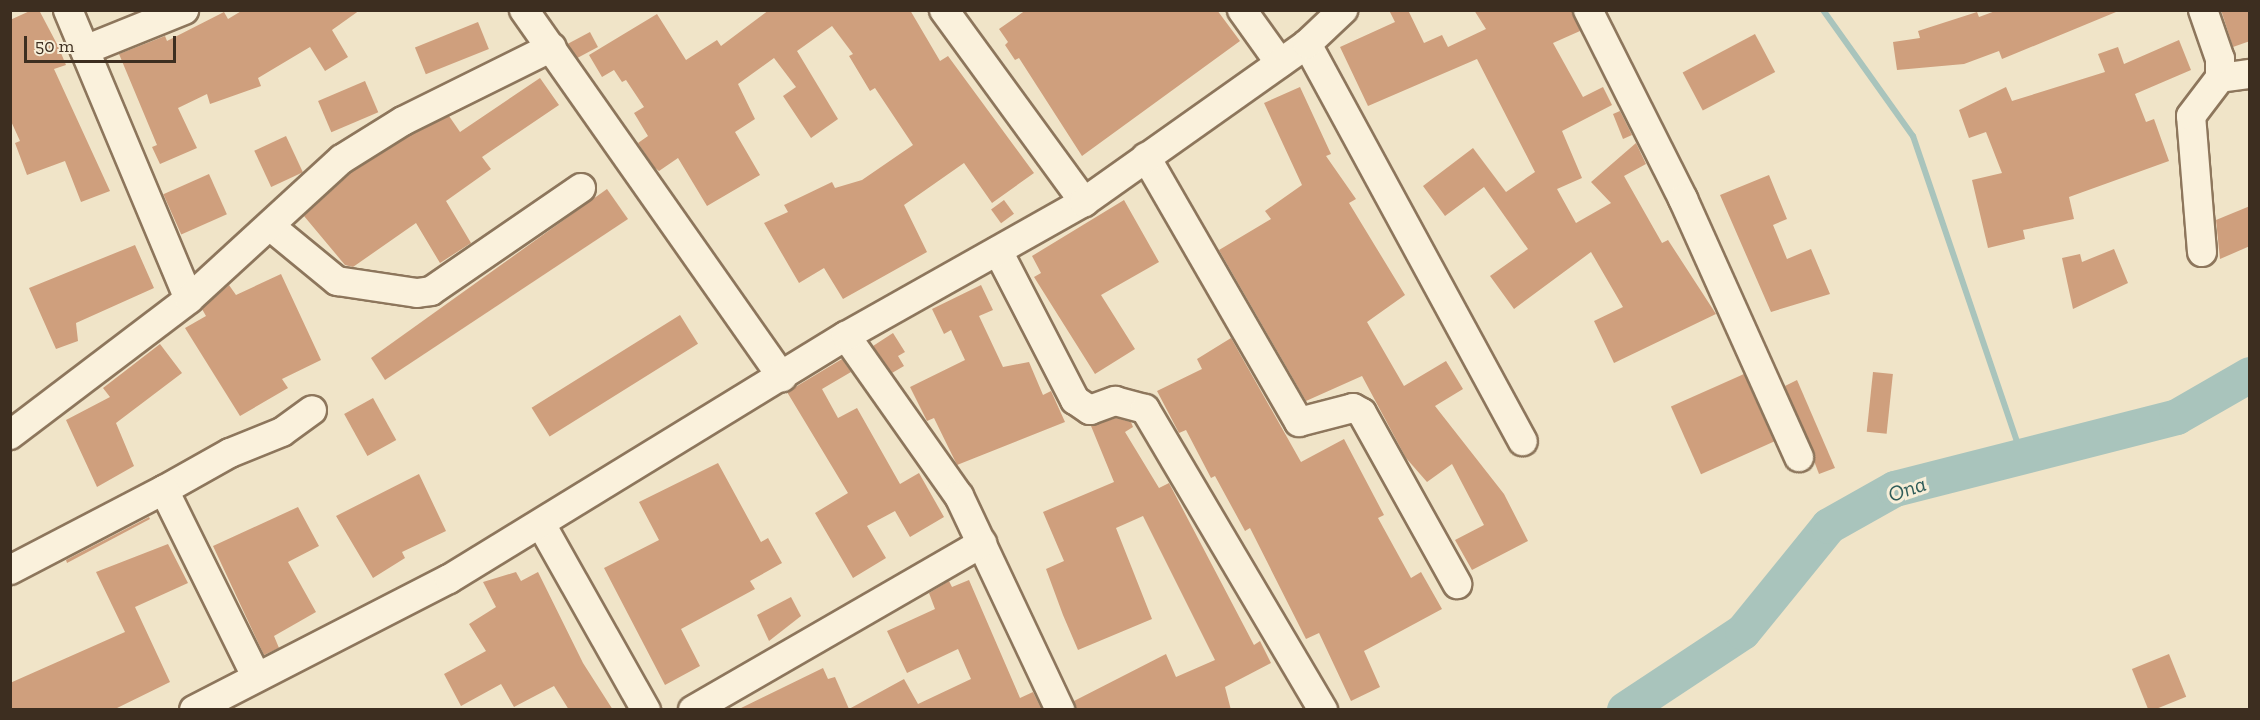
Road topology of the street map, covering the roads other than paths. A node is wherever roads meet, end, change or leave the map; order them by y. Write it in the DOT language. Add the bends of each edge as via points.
graph roads {
  1 [pos="68,10"];
  2 [pos="184,10"];
  3 [pos="524,10"];
  4 [pos="944,10"];
  5 [pos="1242,10"];
  6 [pos="1343,10"];
  7 [pos="1588,10"];
  8 [pos="2203,10"];
  9 [pos="1307,44"];
  10 [pos="552,47"];
  11 [pos="85,50"];
  12 [pos="1280,63"];
  13 [pos="2250,74"];
  14 [pos="2220,78"];
  15 [pos="1146,158"];
  16 [pos="581,188"];
  17 [pos="1084,202"];
  18 [pos="270,226"];
  19 [pos="998,251"];
  20 [pos="2202,252"];
  21 [pos="189,299"];
  22 [pos="846,336"];
  23 [pos="782,377"];
  24 [pos="312,410"];
  25 [pos="13,426"];
  26 [pos="1523,441"];
  27 [pos="1799,457"];
  28 [pos="164,490"];
  29 [pos="541,524"];
  30 [pos="982,543"];
  31 [pos="10,570"];
  32 [pos="1457,584"];
  33 [pos="256,676"];
  34 [pos="194,710"];
  35 [pos="646,710"];
  36 [pos="693,710"];
  37 [pos="1060,710"];
  38 [pos="1323,710"];
  1 -- 11 [label="street"];
  2 -- 11 [label="street"];
  3 -- 10 [label="street"];
  4 -- 17 [label="street"];
  5 -- 12 [label="street"];
  6 -- 9 [label="street"];
  7 -- 27 [label="street" via="1683,199"];
  8 -- 14 [label="street" via="2220,59"];
  9 -- 12 [label="street"];
  9 -- 26 [label="street"];
  10 -- 18 [label="street" via="403,121 351,154"];
  10 -- 23 [label="street"];
  11 -- 21 [label="street"];
  12 -- 15 [label="street"];
  13 -- 14 [label="street"];
  14 -- 20 [label="street" via="2191,116"];
  15 -- 17 [label="street"];
  15 -- 32 [label="street" via="1299,422 1353,408 1362,413"];
  16 -- 18 [label="street" via="431,291 417,293 337,282"];
  17 -- 19 [label="street"];
  18 -- 21 [label="street"];
  19 -- 22 [label="street"];
  19 -- 38 [label="street" via="1075,400 1090,411 1114,401 1145,410"];
  21 -- 25 [label="street"];
  22 -- 23 [label="street"];
  22 -- 30 [label="street" via="959,496"];
  23 -- 29 [label="street"];
  24 -- 28 [label="street" via="282,432 230,453"];
  28 -- 31 [label="street"];
  28 -- 33 [label="street"];
  29 -- 33 [label="street" via="449,579"];
  29 -- 35 [label="street"];
  30 -- 36 [label="street"];
  30 -- 37 [label="street"];
  33 -- 34 [label="street"];
}
